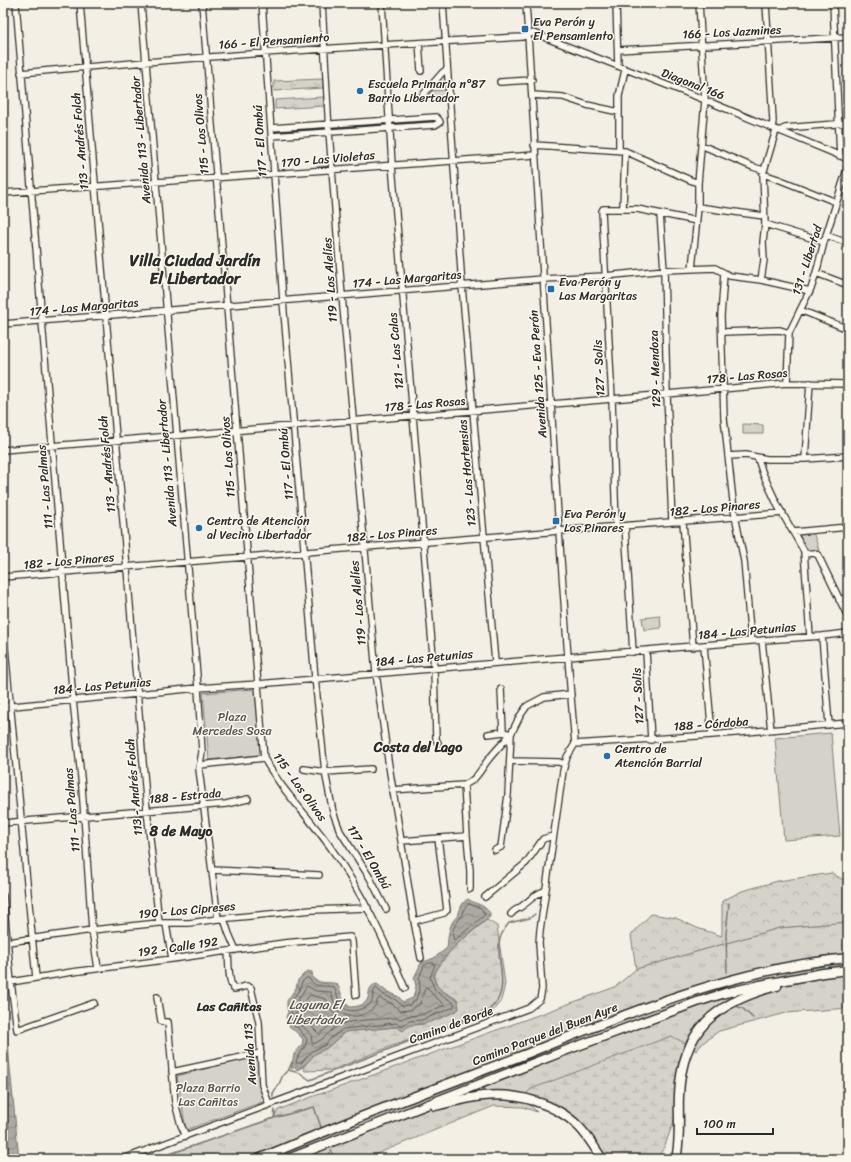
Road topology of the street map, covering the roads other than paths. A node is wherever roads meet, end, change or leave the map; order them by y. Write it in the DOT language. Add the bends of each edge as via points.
graph roads {
  1 [pos="16,3"];
  2 [pos="80,3"];
  3 [pos="141,3"];
  4 [pos="202,3"];
  5 [pos="262,3"];
  6 [pos="322,3"];
  7 [pos="382,3"];
  8 [pos="442,3"];
  9 [pos="526,3"];
  10 [pos="616,3"];
  11 [pos="699,3"];
  12 [pos="766,3"];
  13 [pos="833,3"];
  14 [pos="528,35"];
  15 [pos="848,37"];
  16 [pos="834,38"];
  17 [pos="769,41"];
  18 [pos="444,42"];
  19 [pos="419,43"];
  20 [pos="385,45"];
  21 [pos="702,45"];
  22 [pos="324,49"];
  23 [pos="618,50"];
  24 [pos="264,52"];
  25 [pos="206,57"];
  26 [pos="145,61"];
  27 [pos="618,66"];
  28 [pos="85,67"];
  29 [pos="446,70"];
  30 [pos="625,70"];
  31 [pos="421,71"];
  32 [pos="21,73"];
  33 [pos="532,80"];
  34 [pos="500,82"];
  35 [pos="532,95"];
  36 [pos="422,96"];
  37 [pos="705,100"];
  38 [pos="619,112"];
  39 [pos="390,120"];
  40 [pos="848,123"];
  41 [pos="329,124"];
  42 [pos="839,124"];
  43 [pos="271,128"];
  44 [pos="390,128"];
  45 [pos="776,130"];
  46 [pos="329,132"];
  47 [pos="271,136"];
  48 [pos="534,145"];
  49 [pos="701,145"];
  50 [pos="622,151"];
  51 [pos="535,155"];
  52 [pos="840,156"];
  53 [pos="848,159"];
  54 [pos="453,161"];
  55 [pos="392,165"];
  56 [pos="848,166"];
  57 [pos="333,169"];
  58 [pos="763,172"];
  59 [pos="273,174"];
  60 [pos="216,178"];
  61 [pos="156,182"];
  62 [pos="698,183"];
  63 [pos="95,186"];
  64 [pos="32,190"];
  65 [pos="3,193"];
  66 [pos="836,202"];
  67 [pos="698,207"];
  68 [pos="624,208"];
  69 [pos="660,214"];
  70 [pos="764,216"];
  71 [pos="696,220"];
  72 [pos="765,224"];
  73 [pos="826,235"];
  74 [pos="824,242"];
  75 [pos="848,243"];
  76 [pos="692,269"];
  77 [pos="664,270"];
  78 [pos="816,273"];
  79 [pos="724,274"];
  80 [pos="605,276"];
  81 [pos="543,279"];
  82 [pos="761,280"];
  83 [pos="848,285"];
  84 [pos="462,286"];
  85 [pos="403,291"];
  86 [pos="810,291"];
  87 [pos="342,296"];
  88 [pos="283,301"];
  89 [pos="227,306"];
  90 [pos="800,310"];
  91 [pos="166,311"];
  92 [pos="105,317"];
  93 [pos="42,322"];
  94 [pos="3,324"];
  95 [pos="848,329"];
  96 [pos="722,332"];
  97 [pos="788,333"];
  98 [pos="787,383"];
  99 [pos="810,383"];
  100 [pos="848,384"];
  101 [pos="723,389"];
  102 [pos="667,394"];
  103 [pos="612,399"];
  104 [pos="552,404"];
  105 [pos="473,411"];
  106 [pos="413,416"];
  107 [pos="353,420"];
  108 [pos="294,425"];
  109 [pos="237,430"];
  110 [pos="176,435"];
  111 [pos="116,440"];
  112 [pos="52,446"];
  113 [pos="3,450"];
  114 [pos="728,456"];
  115 [pos="848,456"];
  116 [pos="758,459"];
  117 [pos="805,459"];
  118 [pos="782,513"];
  119 [pos="735,517"];
  120 [pos="672,522"];
  121 [pos="683,522"];
  122 [pos="625,526"];
  123 [pos="616,527"];
  124 [pos="848,527"];
  125 [pos="559,531"];
  126 [pos="794,532"];
  127 [pos="484,538"];
  128 [pos="424,542"];
  129 [pos="364,547"];
  130 [pos="304,553"];
  131 [pos="804,554"];
  132 [pos="247,557"];
  133 [pos="186,562"];
  134 [pos="127,567"];
  135 [pos="63,572"];
  136 [pos="3,577"];
  137 [pos="848,597"];
  138 [pos="839,600"];
  139 [pos="848,617"];
  140 [pos="3,627"];
  141 [pos="848,633"];
  142 [pos="822,636"];
  143 [pos="810,637"];
  144 [pos="762,640"];
  145 [pos="751,641"];
  146 [pos="704,646"];
  147 [pos="693,647"];
  148 [pos="646,651"];
  149 [pos="633,652"];
  150 [pos="568,657"];
  151 [pos="495,662"];
  152 [pos="434,668"];
  153 [pos="376,673"];
  154 [pos="315,678"];
  155 [pos="258,684"];
  156 [pos="198,688"];
  157 [pos="501,689"];
  158 [pos="137,693"];
  159 [pos="571,694"];
  160 [pos="73,700"];
  161 [pos="10,706"];
  162 [pos="3,707"];
  163 [pos="848,723"];
  164 [pos="829,725"];
  165 [pos="771,731"];
  166 [pos="503,732"];
  167 [pos="488,734"];
  168 [pos="511,734"];
  169 [pos="712,735"];
  170 [pos="651,740"];
  171 [pos="438,744"];
  172 [pos="575,744"];
  173 [pos="264,758"];
  174 [pos="510,761"];
  175 [pos="564,764"];
  176 [pos="200,765"];
  177 [pos="304,769"];
  178 [pos="371,769"];
  179 [pos="325,772"];
  180 [pos="464,785"];
  181 [pos="392,790"];
  182 [pos="248,799"];
  183 [pos="203,806"];
  184 [pos="147,810"];
  185 [pos="84,816"];
  186 [pos="21,822"];
  187 [pos="3,823"];
  188 [pos="467,836"];
  189 [pos="553,836"];
  190 [pos="438,838"];
  191 [pos="401,842"];
  192 [pos="495,850"];
  193 [pos="212,870"];
  194 [pos="319,874"];
  195 [pos="470,889"];
  196 [pos="544,891"];
  197 [pos="3,896"];
  198 [pos="485,896"];
  199 [pos="368,908"];
  200 [pos="386,909"];
  201 [pos="511,914"];
  202 [pos="221,919"];
  203 [pos="414,921"];
  204 [pos="159,923"];
  205 [pos="166,924"];
  206 [pos="92,930"];
  207 [pos="32,939"];
  208 [pos="8,942"];
  209 [pos="236,950"];
  210 [pos="228,951"];
  211 [pos="421,958"];
  212 [pos="848,958"];
  213 [pos="172,959"];
  214 [pos="98,968"];
  215 [pos="846,970"];
  216 [pos="36,978"];
  217 [pos="11,982"];
  218 [pos="405,988"];
  219 [pos="356,995"];
  220 [pos="157,997"];
  221 [pos="94,1003"];
  222 [pos="261,1053"];
  223 [pos="172,1072"];
  224 [pos="269,1104"];
  225 [pos="409,1112"];
  226 [pos="186,1136"];
  227 [pos="123,1159"];
  228 [pos="258,1159"];
  229 [pos="288,1159"];
  230 [pos="602,1159"];
  231 [pos="676,1159"];
  1 -- 32 [label="street, 111 - Las Palmas"];
  2 -- 28 [label="street, 113 - Andrés Folch"];
  3 -- 26 [label="street, Avenida 113 - Libertador"];
  4 -- 25 [label="street, 115 - Los Olivos"];
  5 -- 24 [label="street, 117 - El Ombú"];
  6 -- 22 [label="street, 119 - Los Alelíes"];
  7 -- 20 [label="street, 121 - Las Calas"];
  8 -- 18 [label="street, 123 - Las Hortensias"];
  9 -- 14 [label="street, Avenida 125 - Eva Perón"];
  10 -- 23 [label="street"];
  11 -- 21 [label="street"];
  12 -- 17 [label="street"];
  13 -- 16 [label="street"];
  14 -- 18 [label="street, 166 - El Pensamiento"];
  14 -- 27 [label="street, Diagonal 166" via="533,33 544,36"];
  14 -- 33 [label="street, Avenida 125 - Eva Perón"];
  15 -- 16 [label="street, 166 - Los Jazmines"];
  16 -- 17 [label="street, 166 - Los Jazmines"];
  16 -- 42 [label="street"];
  17 -- 21 [label="street, 166 - Los Jazmines"];
  17 -- 45 [label="street" via="773,121"];
  18 -- 19 [label="street, 166 - El Pensamiento"];
  18 -- 29 [label="street, 123 - Las Hortensias"];
  19 -- 20 [label="street, 166 - El Pensamiento"];
  19 -- 31 [label="street"];
  20 -- 22 [label="street, 166 - El Pensamiento"];
  20 -- 39 [label="street, 121 - Las Calas"];
  21 -- 23 [label="street, 166 - Los Jazmines"];
  21 -- 37 [label="street"];
  22 -- 24 [label="street, 166 - El Pensamiento"];
  22 -- 41 [label="street, 119 - Los Alelíes"];
  23 -- 27 [label="street"];
  24 -- 25 [label="street, 166 - El Pensamiento"];
  24 -- 43 [label="street, 117 - El Ombú"];
  25 -- 26 [label="street, 166 - El Pensamiento"];
  25 -- 60 [label="street, 115 - Los Olivos"];
  26 -- 28 [label="street, 166 - El Pensamiento"];
  26 -- 61 [label="street, Avenida 113 - Libertador"];
  27 -- 30 [label="street, Diagonal 166"];
  28 -- 32 [label="street, 166 - El Pensamiento"];
  28 -- 63 [label="street, 113 - Andrés Folch"];
  29 -- 36 [label="street"];
  29 -- 54 [label="street, 123 - Las Hortensias"];
  30 -- 37 [label="street, Diagonal 166"];
  30 -- 38 [label="street" via="620,90"];
  32 -- 64 [label="street, 111 - Las Palmas"];
  33 -- 34 [label="street"];
  33 -- 35 [label="street, Avenida 125 - Eva Perón"];
  35 -- 38 [label="street" via="563,97"];
  35 -- 48 [label="street, Avenida 125 - Eva Perón"];
  37 -- 45 [label="street, Diagonal 166"];
  37 -- 49 [label="street"];
  38 -- 50 [label="street"];
  39 -- 41 [label="street"];
  39 -- 44 [label="street, 121 - Las Calas"];
  39 -- 44 [label="street" via="436,117 440,122 435,125"];
  40 -- 42 [label="street"];
  41 -- 43 [label="street"];
  41 -- 46 [label="street, 119 - Los Alelíes"];
  42 -- 45 [label="street"];
  42 -- 52 [label="street"];
  43 -- 47 [label="street, 117 - El Ombú"];
  44 -- 46 [label="street"];
  44 -- 55 [label="street, 121 - Las Calas"];
  45 -- 52 [label="street, Diagonal 166"];
  45 -- 58 [label="street"];
  46 -- 47 [label="street"];
  46 -- 57 [label="street, 119 - Los Alelíes"];
  47 -- 59 [label="street, 117 - El Ombú"];
  48 -- 50 [label="street"];
  48 -- 51 [label="street, Avenida 125 - Eva Perón"];
  49 -- 58 [label="street"];
  49 -- 62 [label="street"];
  50 -- 62 [label="street"];
  50 -- 68 [label="street"];
  51 -- 54 [label="street, 170 - Las Violetas"];
  51 -- 81 [label="street, Avenida 125 - Eva Perón"];
  52 -- 53 [label="street, Diagonal 166"];
  54 -- 55 [label="street, 170 - Las Violetas"];
  54 -- 84 [label="street, 123 - Las Hortensias"];
  55 -- 57 [label="street, 170 - Las Violetas"];
  55 -- 85 [label="street, 121 - Las Calas"];
  56 -- 66 [label="street, 131 - Libertad"];
  57 -- 59 [label="street, 170 - Las Violetas"];
  57 -- 87 [label="street, 119 - Los Alelíes"];
  58 -- 66 [label="street"];
  58 -- 70 [label="street"];
  59 -- 60 [label="street, 170 - Las Violetas"];
  59 -- 88 [label="street, 117 - El Ombú"];
  60 -- 61 [label="street, 170 - Las Violetas"];
  60 -- 89 [label="street, 115 - Los Olivos"];
  61 -- 63 [label="street, 170 - Las Violetas"];
  61 -- 91 [label="street, Avenida 113 - Libertador"];
  62 -- 67 [label="street"];
  63 -- 64 [label="street, 170 - Las Violetas"];
  63 -- 92 [label="street, 113 - Andrés Folch"];
  64 -- 65 [label="street, 170 - Las Violetas"];
  64 -- 93 [label="street, 111 - Las Palmas"];
  66 -- 73 [label="street, 131 - Libertad"];
  67 -- 70 [label="street"];
  67 -- 71 [label="street"];
  68 -- 69 [label="street"];
  68 -- 80 [label="street, 127 - Solis" via="603,209"];
  69 -- 71 [label="street"];
  69 -- 77 [label="street, 129 - Mendoza"];
  70 -- 72 [label="street"];
  71 -- 76 [label="street"];
  72 -- 74 [label="street"];
  72 -- 82 [label="street"];
  73 -- 74 [label="street, 131 - Libertad"];
  73 -- 75 [label="street"];
  74 -- 78 [label="street, 131 - Libertad"];
  76 -- 77 [label="street, 174 - Las Margaritas"];
  76 -- 79 [label="street, 174 - Las Margaritas" via="715,268"];
  77 -- 80 [label="street, 174 - Las Margaritas"];
  77 -- 102 [label="street, 129 - Mendoza"];
  78 -- 83 [label="street"];
  78 -- 86 [label="street, 131 - Libertad"];
  79 -- 82 [label="street, 174 - Las Margaritas"];
  79 -- 96 [label="street"];
  80 -- 81 [label="street, 174 - Las Margaritas"];
  80 -- 103 [label="street, 127 - Solis"];
  81 -- 84 [label="street, 174 - Las Margaritas"];
  81 -- 104 [label="street, Avenida 125 - Eva Perón"];
  82 -- 86 [label="street, 174 - Las Margaritas"];
  84 -- 85 [label="street, 174 - Las Margaritas"];
  84 -- 105 [label="street, 123 - Las Hortensias"];
  85 -- 87 [label="street, 174 - Las Margaritas"];
  85 -- 106 [label="street, 121 - Las Calas"];
  86 -- 90 [label="street, 131 - Libertad"];
  87 -- 88 [label="street, 174 - Las Margaritas"];
  87 -- 107 [label="street, 119 - Los Alelíes"];
  88 -- 89 [label="street, 174 - Las Margaritas"];
  88 -- 108 [label="street, 117 - El Ombú"];
  89 -- 91 [label="street, 174 - Las Margaritas"];
  89 -- 109 [label="street, 115 - Los Olivos"];
  90 -- 95 [label="street"];
  90 -- 97 [label="street, 131 - Libertad"];
  91 -- 92 [label="street, 174 - Las Margaritas"];
  91 -- 110 [label="street, Avenida 113 - Libertador"];
  92 -- 93 [label="street, 174 - Las Margaritas"];
  92 -- 111 [label="street, 113 - Andrés Folch"];
  93 -- 94 [label="street, 174 - Las Margaritas"];
  93 -- 112 [label="street, 111 - Las Palmas"];
  96 -- 97 [label="street" via="780,330"];
  96 -- 101 [label="street"];
  97 -- 98 [label="street, 131 - Libertad"];
  98 -- 99 [label="street, 178 - Las Rosas"];
  98 -- 101 [label="street, 178 - Las Rosas"];
  99 -- 100 [label="street, 178 - Las Rosas"];
  99 -- 117 [label="street"];
  101 -- 102 [label="street, 178 - Las Rosas"];
  101 -- 114 [label="street"];
  102 -- 103 [label="street, 178 - Las Rosas"];
  102 -- 120 [label="street, 129 - Mendoza"];
  103 -- 104 [label="street, 178 - Las Rosas"];
  103 -- 123 [label="street, 127 - Solis"];
  104 -- 105 [label="street, 178 - Las Rosas"];
  104 -- 125 [label="street, Avenida 125 - Eva Perón"];
  105 -- 106 [label="street, 178 - Las Rosas"];
  105 -- 127 [label="street, 123 - Las Hortensias"];
  106 -- 107 [label="street, 178 - Las Rosas"];
  106 -- 128 [label="street, 121 - Las Calas"];
  107 -- 108 [label="street, 178 - Las Rosas"];
  107 -- 129 [label="street, 119 - Los Alelíes"];
  108 -- 109 [label="street, 178 - Las Rosas"];
  108 -- 130 [label="street, 117 - El Ombú"];
  109 -- 110 [label="street, 178 - Las Rosas"];
  109 -- 132 [label="street, 115 - Los Olivos"];
  110 -- 111 [label="street, 178 - Las Rosas"];
  110 -- 133 [label="street, Avenida 113 - Libertador"];
  111 -- 112 [label="street, 178 - Las Rosas"];
  111 -- 134 [label="street, 113 - Andrés Folch"];
  112 -- 113 [label="street, 178 - Las Rosas"];
  112 -- 135 [label="street, 111 - Las Palmas"];
  114 -- 116 [label="street"];
  114 -- 119 [label="street"];
  115 -- 117 [label="street"];
  116 -- 117 [label="street"];
  116 -- 118 [label="street"];
  118 -- 119 [label="street, 182 - Los Pinares"];
  118 -- 126 [label="street"];
  119 -- 121 [label="street, 182 - Los Pinares"];
  119 -- 145 [label="street" via="744,561"];
  120 -- 121 [label="street, 182 - Los Pinares"];
  120 -- 122 [label="street, 182 - Los Pinares"];
  121 -- 147 [label="street"];
  122 -- 123 [label="street, 182 - Los Pinares"];
  122 -- 149 [label="street, 127 - Solis"];
  123 -- 125 [label="street, 182 - Los Pinares"];
  124 -- 126 [label="street"];
  125 -- 127 [label="street, 182 - Los Pinares"];
  125 -- 150 [label="street, Avenida 125 - Eva Perón"];
  126 -- 131 [label="street"];
  127 -- 128 [label="street, 182 - Los Pinares"];
  127 -- 151 [label="street, 123 - Las Hortensias"];
  128 -- 129 [label="street, 182 - Los Pinares"];
  128 -- 152 [label="street, 121 - Las Calas"];
  129 -- 130 [label="street, 182 - Los Pinares"];
  129 -- 153 [label="street, 119 - Los Alelíes"];
  130 -- 132 [label="street, 182 - Los Pinares"];
  130 -- 154 [label="street, 117 - El Ombú"];
  131 -- 138 [label="street" via="817,553"];
  131 -- 143 [label="street"];
  132 -- 133 [label="street, 182 - Los Pinares"];
  132 -- 155 [label="street, 115 - Los Olivos"];
  133 -- 134 [label="street, 182 - Los Pinares"];
  133 -- 156 [label="street, Avenida 113 - Libertador"];
  134 -- 135 [label="street, 182 - Los Pinares"];
  134 -- 158 [label="street, 113 - Andrés Folch"];
  135 -- 136 [label="street, 182 - Los Pinares"];
  135 -- 160 [label="street, 111 - Las Palmas"];
  137 -- 138 [label="street"];
  138 -- 139 [label="street"];
  140 -- 161 [label="street"];
  141 -- 142 [label="street, 184 - Las Petunias"];
  142 -- 143 [label="street, 184 - Las Petunias"];
  142 -- 164 [label="street"];
  143 -- 144 [label="street, 184 - Las Petunias"];
  144 -- 145 [label="street, 184 - Las Petunias"];
  144 -- 165 [label="street"];
  145 -- 146 [label="street, 184 - Las Petunias"];
  146 -- 147 [label="street, 184 - Las Petunias"];
  146 -- 169 [label="street"];
  147 -- 148 [label="street, 184 - Las Petunias"];
  148 -- 149 [label="street, 184 - Las Petunias"];
  148 -- 170 [label="street, 127 - Solis"];
  149 -- 150 [label="street, 184 - Las Petunias"];
  150 -- 151 [label="street, 184 - Las Petunias"];
  150 -- 159 [label="street, Avenida 125 - Eva Perón"];
  151 -- 152 [label="street, 184 - Las Petunias"];
  152 -- 153 [label="street, 184 - Las Petunias"];
  152 -- 171 [label="street, 121 - Las Calas"];
  153 -- 154 [label="street, 184 - Las Petunias"];
  153 -- 181 [label="street, 119 - Los Alelíes"];
  154 -- 155 [label="street, 184 - Las Petunias"];
  154 -- 179 [label="street, 117 - El Ombú"];
  155 -- 156 [label="street, 184 - Las Petunias"];
  155 -- 173 [label="street, 115 - Los Olivos"];
  156 -- 158 [label="street, 184 - Las Petunias"];
  156 -- 176 [label="street, Avenida 113 - Libertador" via="202,752"];
  157 -- 166 [label="street"];
  158 -- 160 [label="street, 184 - Las Petunias"];
  158 -- 184 [label="street, 113 - Andrés Folch"];
  159 -- 168 [label="street" via="544,697 527,706"];
  159 -- 172 [label="street, Avenida 125 - Eva Perón"];
  160 -- 161 [label="street, 184 - Las Petunias"];
  160 -- 185 [label="street, 111 - Las Palmas"];
  161 -- 162 [label="street, 184 - Las Petunias"];
  161 -- 186 [label="street"];
  163 -- 164 [label="street, 188 - Córdoba"];
  164 -- 165 [label="street, 188 - Córdoba"];
  165 -- 169 [label="street, 188 - Córdoba"];
  166 -- 167 [label="street"];
  166 -- 168 [label="street"];
  168 -- 174 [label="street"];
  168 -- 180 [label="street" via="472,782"];
  169 -- 170 [label="street, 188 - Córdoba"];
  170 -- 172 [label="street, 188 - Córdoba"];
  172 -- 175 [label="street, Camino de Borde"];
  173 -- 176 [label="street"];
  173 -- 199 [label="street, 115 - Los Olivos" via="332,849"];
  174 -- 175 [label="street"];
  174 -- 192 [label="street" via="501,847"];
  175 -- 189 [label="street, Camino de Borde"];
  176 -- 183 [label="street, Avenida 113 - Libertador"];
  177 -- 179 [label="street"];
  178 -- 179 [label="street"];
  179 -- 200 [label="street, 117 - El Ombú" via="333,812 340,831"];
  180 -- 181 [label="street"];
  180 -- 188 [label="street"];
  181 -- 191 [label="street, 119 - Los Alelíes"];
  182 -- 183 [label="street, 188 - Estrada"];
  183 -- 184 [label="street, 188 - Estrada"];
  183 -- 193 [label="street, Avenida 113 - Libertador"];
  184 -- 185 [label="street, 188 - Estrada"];
  184 -- 204 [label="street, 113 - Andrés Folch"];
  185 -- 186 [label="street, 188 - Estrada"];
  185 -- 206 [label="street, 111 - Las Palmas"];
  186 -- 187 [label="street, 188 - Estrada"];
  186 -- 207 [label="street"];
  188 -- 190 [label="street"];
  188 -- 195 [label="street"];
  189 -- 196 [label="street, Camino de Borde"];
  189 -- 198 [label="street" via="543,839 526,863"];
  190 -- 191 [label="street"];
  190 -- 203 [label="street" via="448,910"];
  191 -- 203 [label="street, 119 - Los Alelíes"];
  193 -- 194 [label="street"];
  193 -- 202 [label="street, Avenida 113 - Libertador"];
  196 -- 201 [label="street"];
  196 -- 224 [label="street, Camino de Borde" via="539,937 542,989 537,1003"];
  197 -- 208 [label="street"];
  199 -- 202 [label="street, 190 - Los Cipreses" via="312,910"];
  199 -- 218 [label="street, 115 - Los Olivos"];
  202 -- 205 [label="street, 190 - Los Cipreses"];
  202 -- 209 [label="street, Avenida 113 - Libertador"];
  203 -- 211 [label="street, 119 - Los Alelíes"];
  204 -- 205 [label="street, 190 - Los Cipreses"];
  204 -- 206 [label="street, 190 - Los Cipreses"];
  205 -- 213 [label="street"];
  206 -- 207 [label="street, 190 - Los Cipreses"];
  206 -- 214 [label="street, 111 - Las Palmas"];
  207 -- 208 [label="street, 190 - Los Cipreses"];
  207 -- 216 [label="street"];
  208 -- 217 [label="street"];
  209 -- 210 [label="street, 192 - Calle 192"];
  209 -- 219 [label="street, 192 - Calle 192" via="350,937"];
  210 -- 213 [label="street, 192 - Calle 192"];
  210 -- 222 [label="street, Avenida 113" via="232,987 251,988 258,1015"];
  212 -- 228 [label="highway, Camino Parque del Buen Ayre" via="774,970 694,990 389,1106"];
  213 -- 214 [label="street, 192 - Calle 192"];
  214 -- 216 [label="street, 192 - Calle 192"];
  215 -- 225 [label="highway, Camino Parque del Buen Ayre" via="760,985 697,1002"];
  215 -- 231 [label="highway" via="773,987 739,999 704,1024 692,1040 682,1066"];
  216 -- 217 [label="street, 192 - Calle 192"];
  217 -- 221 [label="street" via="17,1030"];
  220 -- 223 [label="street" via="161,1021 168,1022"];
  222 -- 223 [label="street"];
  222 -- 224 [label="street, Avenida 113" via="262,1085"];
  223 -- 226 [label="street" via="177,1114"];
  224 -- 226 [label="street, Camino de Borde"];
  225 -- 229 [label="highway, Camino Parque del Buen Ayre"];
  225 -- 230 [label="highway" via="483,1096 504,1095 522,1098 570,1118 583,1131"];
  226 -- 227 [label="street, Camino de Borde"];
}
